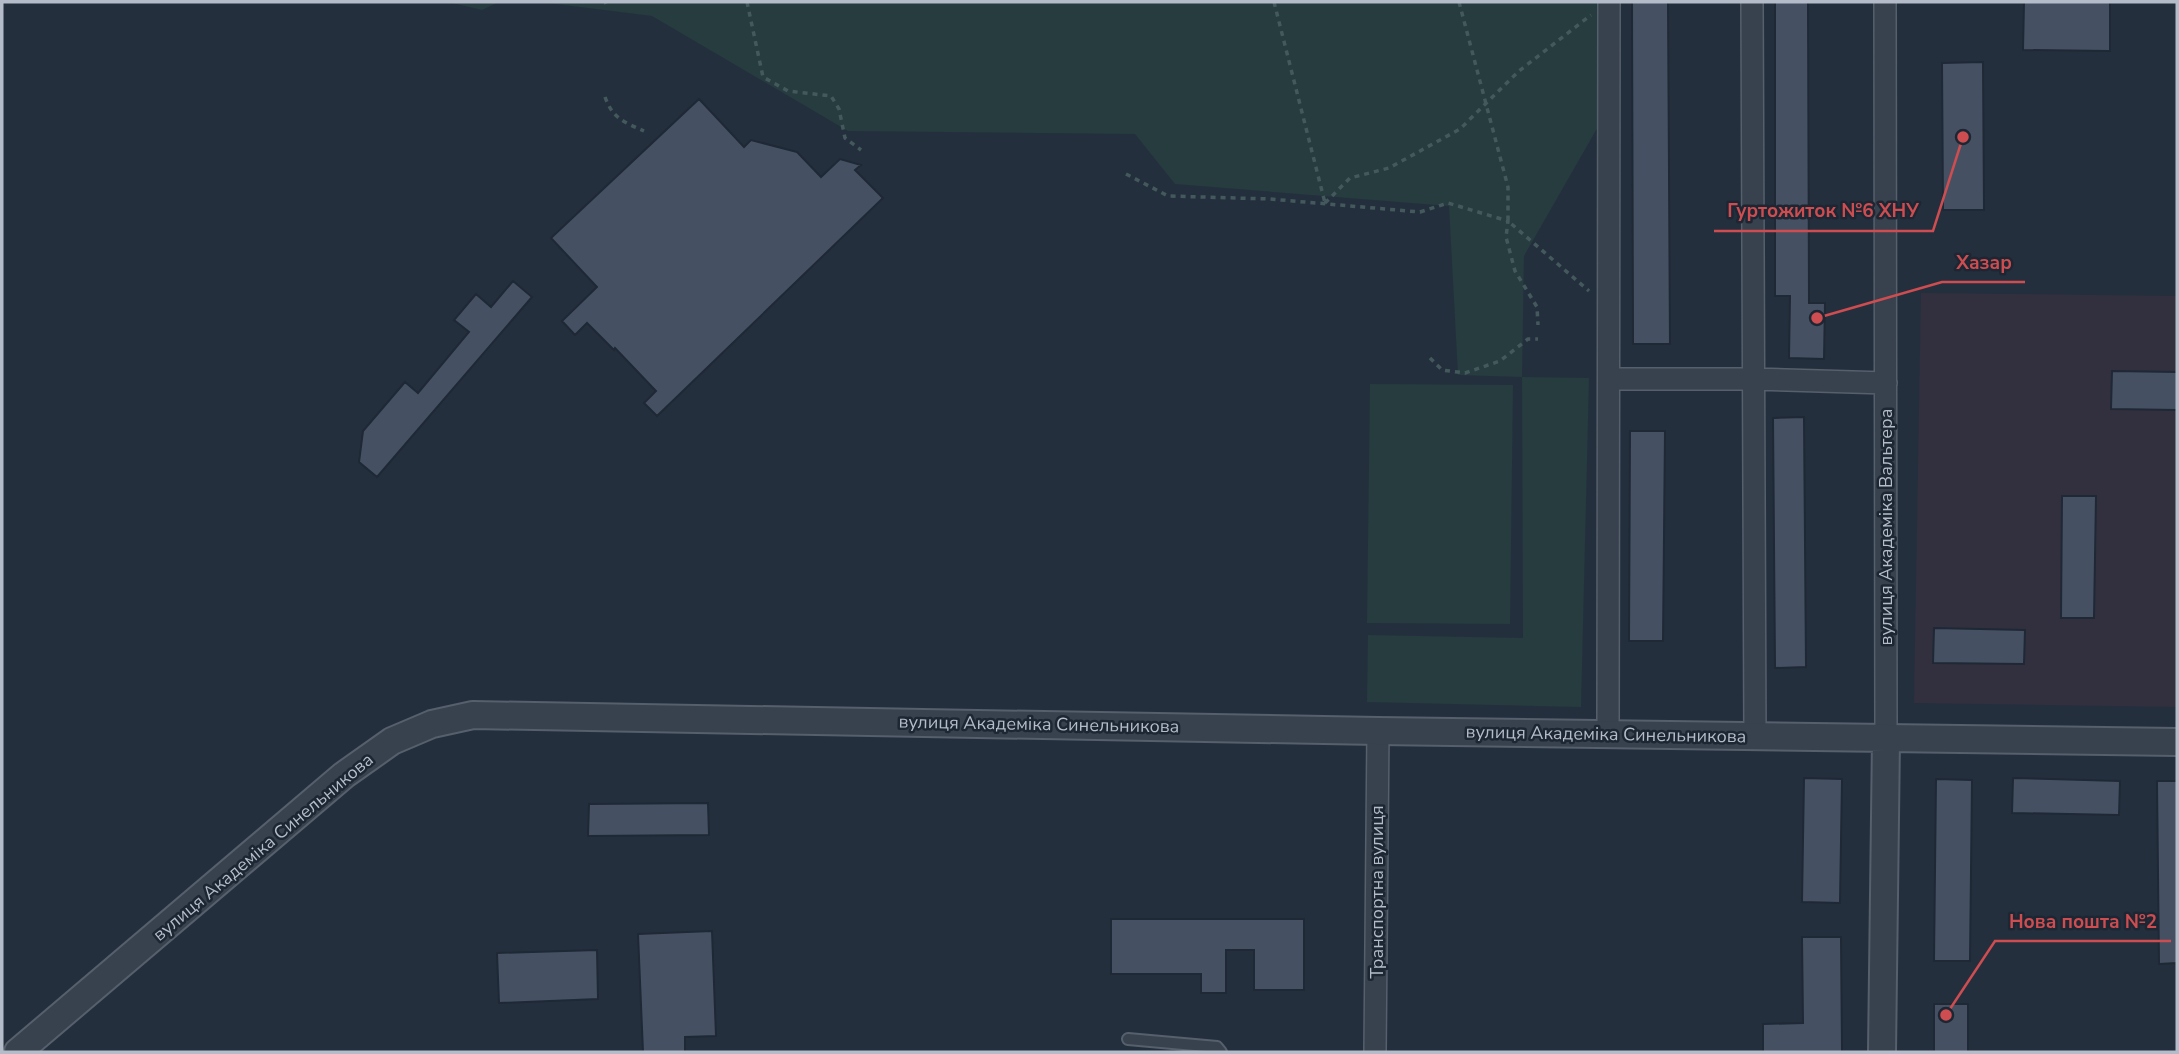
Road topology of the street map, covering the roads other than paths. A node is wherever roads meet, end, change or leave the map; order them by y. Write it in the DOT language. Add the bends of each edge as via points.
graph roads {
  1 [pos="1752,2"];
  2 [pos="1885,2"];
  3 [pos="1604,5"];
  4 [pos="1609,379"];
  5 [pos="1754,379"];
  6 [pos="1886,383"];
  7 [pos="1378,731"];
  8 [pos="1608,734"];
  9 [pos="1755,737"];
  10 [pos="1886,739"];
  11 [pos="2177,742"];
  12 [pos="1128,1039"];
  13 [pos="18,1052"];
  14 [pos="1221,1052"];
  15 [pos="1376,1052"];
  16 [pos="1882,1052"];
  1 -- 5 [label="street"];
  2 -- 6 [label="street, вулиця Академіка Вальтера"];
  3 -- 4 [label="street"];
  4 -- 5 [label="street"];
  4 -- 8 [label="street"];
  5 -- 6 [label="street"];
  5 -- 9 [label="street"];
  6 -- 10 [label="street, вулиця Академіка Вальтера"];
  7 -- 8 [label="street, вулиця Академіка Синельникова"];
  7 -- 13 [label="street, вулиця Академіка Синельникова" via="473,715 432,724 392,741 344,775"];
  7 -- 15 [label="street, Транспортна вулиця"];
  8 -- 9 [label="street, вулиця Академіка Синельникова"];
  9 -- 10 [label="street, вулиця Академіка Синельникова"];
  10 -- 11 [label="street, вулиця Академіка Синельникова"];
  10 -- 16 [label="street, вулиця Академіка Вальтера"];
  12 -- 14 [label="lane" via="1217,1047"];
}
